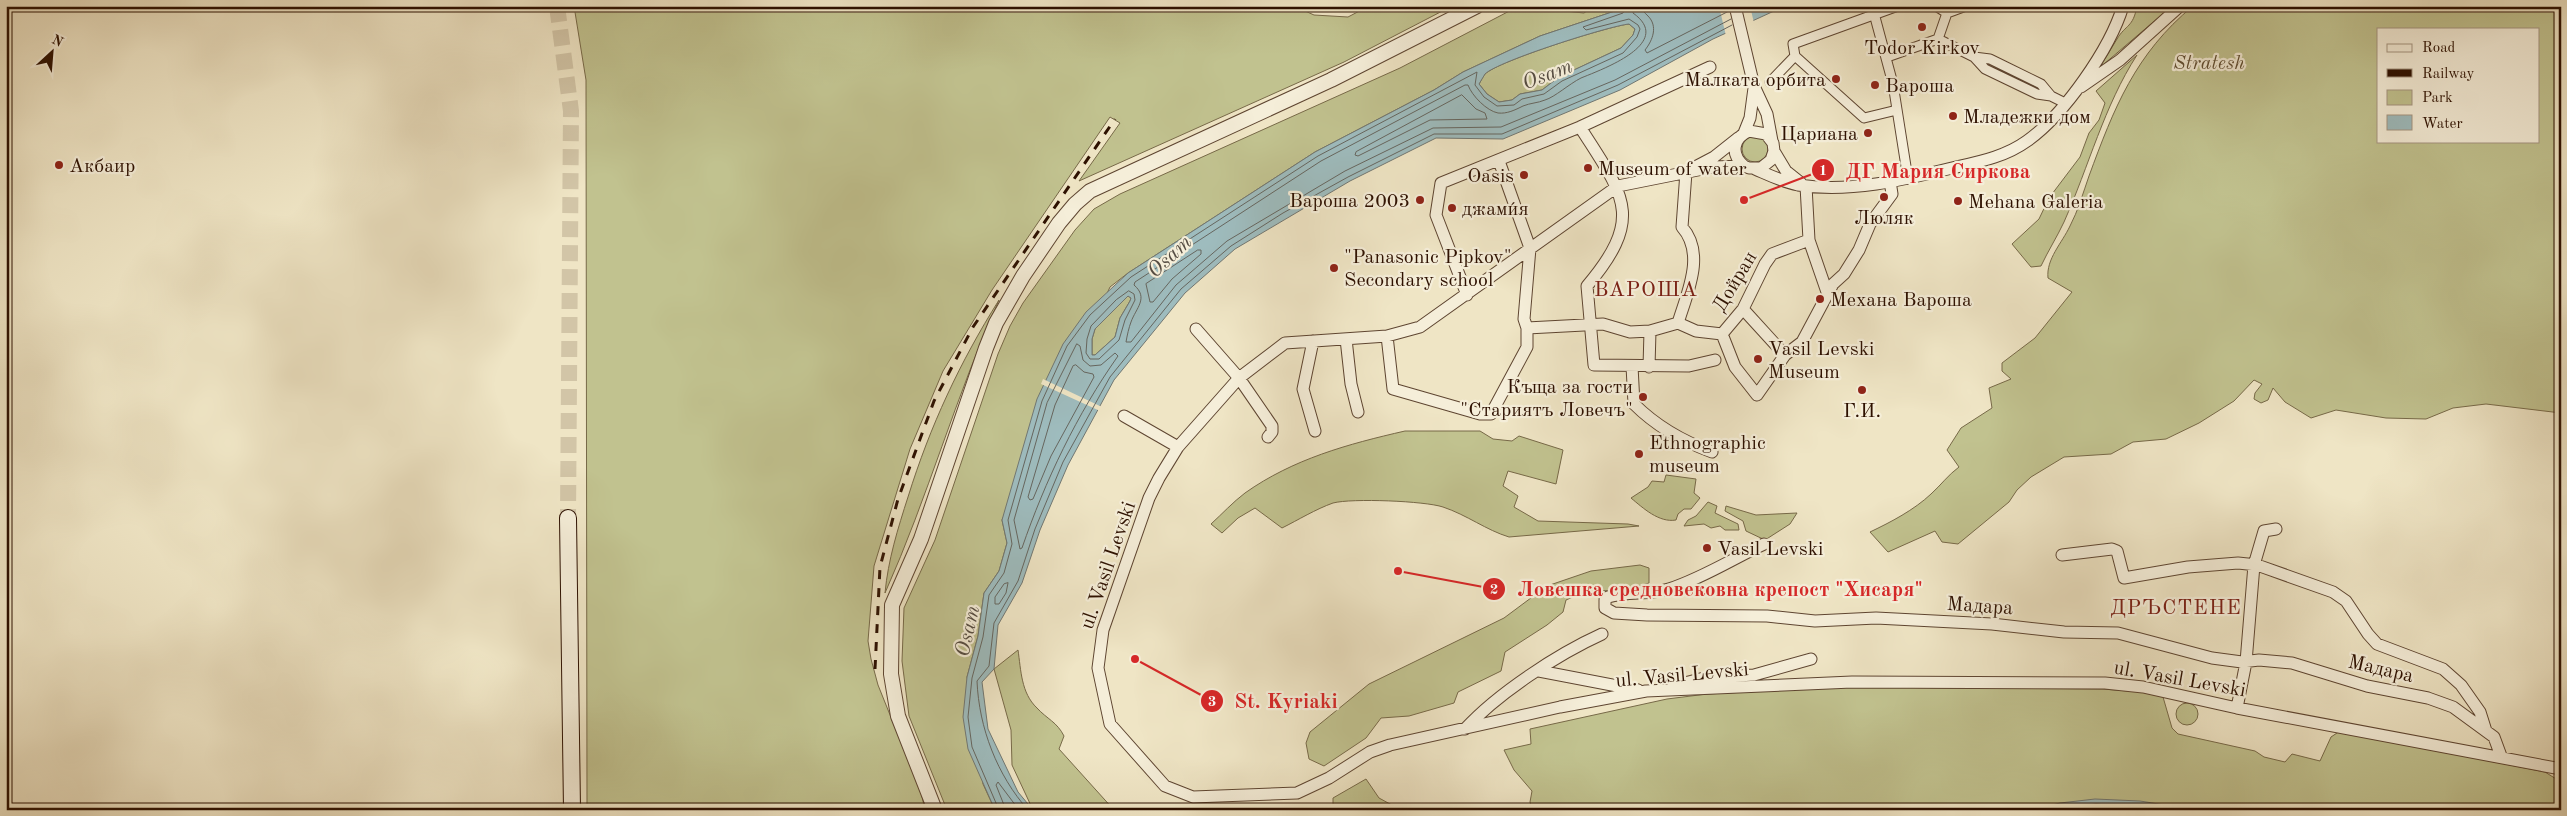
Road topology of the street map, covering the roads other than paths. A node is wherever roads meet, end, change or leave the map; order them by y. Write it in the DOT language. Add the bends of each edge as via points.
graph roads {
  1 [pos="1477,6"];
  2 [pos="1735,6"];
  3 [pos="1898,6"];
  4 [pos="1936,6"];
  5 [pos="1966,6"];
  6 [pos="2123,6"];
  7 [pos="2180,6"];
  8 [pos="1874,10"];
  9 [pos="1947,13"];
  10 [pos="1938,39"];
  11 [pos="1795,56"];
  12 [pos="1887,57"];
  13 [pos="1710,67"];
  14 [pos="1770,82"];
  15 [pos="1754,86"];
  16 [pos="2077,89"];
  17 [pos="2065,103"];
  18 [pos="1897,110"];
  19 [pos="1580,127"];
  20 [pos="1741,135"];
  21 [pos="1773,147"];
  22 [pos="1499,161"];
  23 [pos="1744,166"];
  24 [pos="1755,169"];
  25 [pos="1686,172"];
  26 [pos="1908,179"];
  27 [pos="1890,181"];
  28 [pos="1618,186"];
  29 [pos="1806,186"];
  30 [pos="1809,240"];
  31 [pos="1530,248"];
  32 [pos="1467,295"];
  33 [pos="1828,295"];
  34 [pos="1744,309"];
  35 [pos="1678,323"];
  36 [pos="1591,326"];
  37 [pos="1528,328"];
  38 [pos="1196,329"];
  39 [pos="1650,331"];
  40 [pos="1722,334"];
  41 [pos="1387,336"];
  42 [pos="1346,339"];
  43 [pos="1313,341"];
  44 [pos="1785,355"];
  45 [pos="1715,360"];
  46 [pos="1632,366"];
  47 [pos="1649,367"];
  48 [pos="1239,378"];
  49 [pos="1358,412"];
  50 [pos="1124,416"];
  51 [pos="1315,431"];
  52 [pos="1268,438"];
  53 [pos="1178,446"];
  54 [pos="1712,452"];
  55 [pos="568,518"];
  56 [pos="2276,529"];
  57 [pos="1764,544"];
  58 [pos="2062,555"];
  59 [pos="2254,565"];
  60 [pos="1602,634"];
  61 [pos="1811,659"];
  62 [pos="2246,662"];
  63 [pos="1539,671"];
  64 [pos="1646,691"];
  65 [pos="2237,708"];
  66 [pos="1465,729"];
  67 [pos="2486,731"];
  68 [pos="2501,756"];
  69 [pos="2561,769"];
  70 [pos="572,810"];
  71 [pos="935,810"];
  1 -- 71 [label="street" via="1322,84 1090,191 1075,204 1039,251 1010,297 986,348 921,539 892,605 891,674 898,716"];
  2 -- 15 [label="street"];
  3 -- 8 [label="street"];
  4 -- 9 [label="street"];
  5 -- 9 [label="street"];
  6 -- 16 [label="street" via="2115,30"];
  7 -- 16 [label="street" via="2120,60"];
  8 -- 11 [label="street" via="1793,44"];
  8 -- 12 [label="street"];
  9 -- 10 [label="street"];
  10 -- 12 [label="street"];
  10 -- 17 [label="street" via="2041,84 2051,96"];
  11 -- 14 [label="street"];
  11 -- 18 [label="street" via="1864,118"];
  12 -- 18 [label="street"];
  13 -- 19 [label="street"];
  15 -- 20 [label="street" via="1750,118"];
  15 -- 21 [label="street" via="1767,114"];
  16 -- 17 [label="street"];
  17 -- 26 [label="street" via="2042,129 2013,151"];
  18 -- 26 [label="street"];
  19 -- 22 [label="street"];
  19 -- 28 [label="street"];
  20 -- 21 [label="street" via="1761,131"];
  20 -- 23 [label="street" via="1736,143 1736,155"];
  20 -- 25 [label="street" via="1714,157"];
  21 -- 24 [label="street" via="1767,165"];
  21 -- 29 [label="street" via="1786,172"];
  22 -- 31 [label="street"];
  22 -- 32 [label="street" via="1441,183 1436,214"];
  23 -- 24 [label="street"];
  23 -- 25 [label="street"];
  24 -- 29 [label="street" via="1788,183"];
  25 -- 28 [label="street"];
  25 -- 35 [label="street" via="1682,227 1689,234 1695,264"];
  26 -- 27 [label="street"];
  27 -- 29 [label="street" via="1850,187"];
  27 -- 33 [label="street" via="1892,194 1870,224 1857,255"];
  28 -- 31 [label="street, ul. Vasil Levski"];
  28 -- 36 [label="street" via="1623,227 1607,263 1587,286"];
  29 -- 30 [label="street"];
  30 -- 33 [label="street"];
  30 -- 34 [label="street, Дойран" via="1772,254 1764,264"];
  31 -- 32 [label="street, ul. Vasil Levski"];
  31 -- 37 [label="street" via="1524,319"];
  32 -- 41 [label="street, ul. Vasil Levski" via="1420,327"];
  33 -- 44 [label="street" via="1802,342"];
  34 -- 40 [label="street, Дойран"];
  34 -- 44 [label="street"];
  35 -- 39 [label="street"];
  35 -- 40 [label="street" via="1696,331"];
  36 -- 37 [label="street"];
  36 -- 39 [label="street" via="1603,324 1630,332"];
  36 -- 46 [label="street" via="1594,365"];
  37 -- 41 [label="street" via="1527,347 1491,414 1480,414 1393,388"];
  38 -- 48 [label="street"];
  39 -- 47 [label="street"];
  40 -- 44 [label="street" via="1735,367 1757,395"];
  41 -- 42 [label="street, ul. Vasil Levski"];
  42 -- 43 [label="street, ul. Vasil Levski"];
  42 -- 49 [label="street"];
  43 -- 48 [label="street, ul. Vasil Levski" via="1285,343"];
  43 -- 51 [label="street" via="1303,389"];
  45 -- 47 [label="street" via="1690,366"];
  46 -- 47 [label="street"];
  46 -- 54 [label="street" via="1634,404 1650,420 1676,436"];
  48 -- 52 [label="street" via="1272,426"];
  48 -- 53 [label="street, ul. Vasil Levski"];
  50 -- 53 [label="street"];
  53 -- 66 [label="street, ul. Vasil Levski" via="1149,498 1102,630 1098,658 1110,724 1165,786 1193,797 1297,793 1329,778 1370,752"];
  55 -- 70 [label="main road"];
  56 -- 59 [label="street" via="2264,531"];
  57 -- 62 [label="street, Мадара" via="1668,589 1608,597 1603,604 1614,613 1647,615 1767,616 1815,621 1876,618 2118,633 2212,658"];
  58 -- 59 [label="street" via="2112,549 2117,551 2124,578 2188,567"];
  59 -- 62 [label="street"];
  59 -- 67 [label="street" via="2333,592 2346,601 2378,644 2443,669 2461,685 2480,712"];
  60 -- 63 [label="street" via="1576,646"];
  61 -- 64 [label="street" via="1754,675 1704,678"];
  62 -- 65 [label="street"];
  62 -- 67 [label="street, Мадара" via="2259,660 2292,664 2368,686 2428,698 2453,707"];
  63 -- 64 [label="street"];
  63 -- 66 [label="street" via="1489,704"];
  64 -- 65 [label="street, ul. Vasil Levski" via="1852,682 2105,682 2142,686"];
  64 -- 66 [label="street, ul. Vasil Levski"];
  65 -- 68 [label="street, ul. Vasil Levski"];
  67 -- 68 [label="street, Мадара" via="2494,737"];
  68 -- 69 [label="street, ul. Vasil Levski"];
}
